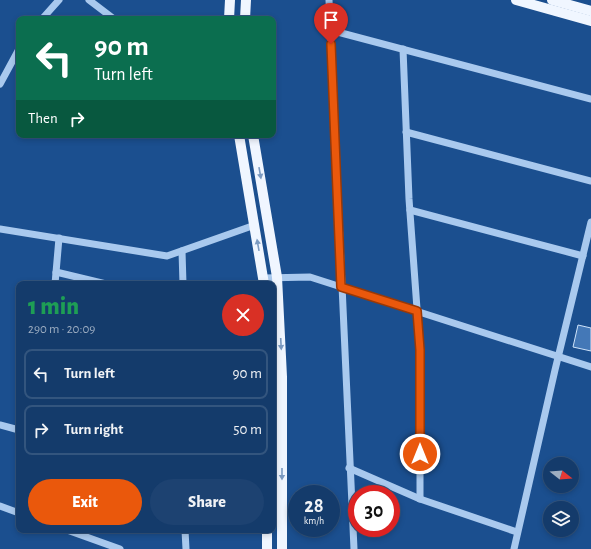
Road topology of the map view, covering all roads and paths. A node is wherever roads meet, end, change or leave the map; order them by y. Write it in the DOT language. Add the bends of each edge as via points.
graph roads {
  1 [pos="59,0"];
  2 [pos="89,0"];
  3 [pos="230,0"];
  4 [pos="246,0"];
  5 [pos="329,0"];
  6 [pos="516,0"];
  7 [pos="552,0"];
  8 [pos="542,4"];
  9 [pos="591,11"];
  10 [pos="45,16"];
  11 [pos="110,16"];
  12 [pos="229,16"];
  13 [pos="245,16"];
  14 [pos="591,21"];
  15 [pos="330,30"];
  16 [pos="403,49"];
  17 [pos="16,55"];
  18 [pos="0,84"];
  19 [pos="591,99"];
  20 [pos="406,132"];
  21 [pos="240,138"];
  22 [pos="254,138"];
  23 [pos="591,181"];
  24 [pos="410,210"];
  25 [pos="591,222"];
  26 [pos="255,226"];
  27 [pos="0,229"];
  28 [pos="59,238"];
  29 [pos="182,251"];
  30 [pos="583,256"];
  31 [pos="56,272"];
  32 [pos="277,278"];
  33 [pos="55,281"];
  34 [pos="94,281"];
  35 [pos="183,281"];
  36 [pos="264,281"];
  37 [pos="341,287"];
  38 [pos="417,311"];
  39 [pos="558,357"];
  40 [pos="591,367"];
  41 [pos="0,425"];
  42 [pos="16,429"];
  43 [pos="349,468"];
  44 [pos="420,499"];
  45 [pos="0,506"];
  46 [pos="16,512"];
  47 [pos="517,532"];
  48 [pos="75,533"];
  49 [pos="185,533"];
  50 [pos="267,533"];
  51 [pos="120,549"];
  52 [pos="186,549"];
  53 [pos="267,549"];
  54 [pos="282,549"];
  55 [pos="354,549"];
  56 [pos="514,549"];
  1 -- 10 [label="street"];
  2 -- 11 [label="street"];
  3 -- 12 [label="main road"];
  4 -- 13 [label="main road"];
  5 -- 15 [label="street"];
  6 -- 8 [label="main road"];
  7 -- 9 [label="main road"];
  8 -- 14 [label="main road"];
  15 -- 16 [label="street"];
  15 -- 37 [label="street"];
  16 -- 19 [label="street"];
  16 -- 20 [label="street"];
  17 -- 18 [label="street"];
  20 -- 23 [label="street"];
  20 -- 24 [label="street"];
  21 -- 26 [label="main road"];
  22 -- 32 [label="main road, one-way"];
  24 -- 30 [label="street"];
  24 -- 38 [label="street"];
  25 -- 30 [label="street"];
  26 -- 29 [label="street"];
  36 -- 26 [label="main road, one-way"];
  27 -- 28 [label="street"];
  28 -- 29 [label="street" via="167,256"];
  28 -- 31 [label="street"];
  29 -- 35 [label="street"];
  30 -- 39 [label="street"];
  31 -- 33 [label="street"];
  31 -- 34 [label="street"];
  32 -- 36 [label="street"];
  32 -- 37 [label="street" via="310,277"];
  32 -- 54 [label="main road, one-way" via="282,377"];
  37 -- 38 [label="street"];
  37 -- 43 [label="street"];
  38 -- 39 [label="street"];
  38 -- 44 [label="street" via="420,350"];
  39 -- 40 [label="street"];
  39 -- 47 [label="street"];
  41 -- 42 [label="street"];
  43 -- 44 [label="street"];
  43 -- 55 [label="street"];
  44 -- 47 [label="street"];
  45 -- 46 [label="street"];
  47 -- 56 [label="street"];
  48 -- 51 [label="street"];
  49 -- 52 [label="street"];
  50 -- 53 [label="main road"];
}
